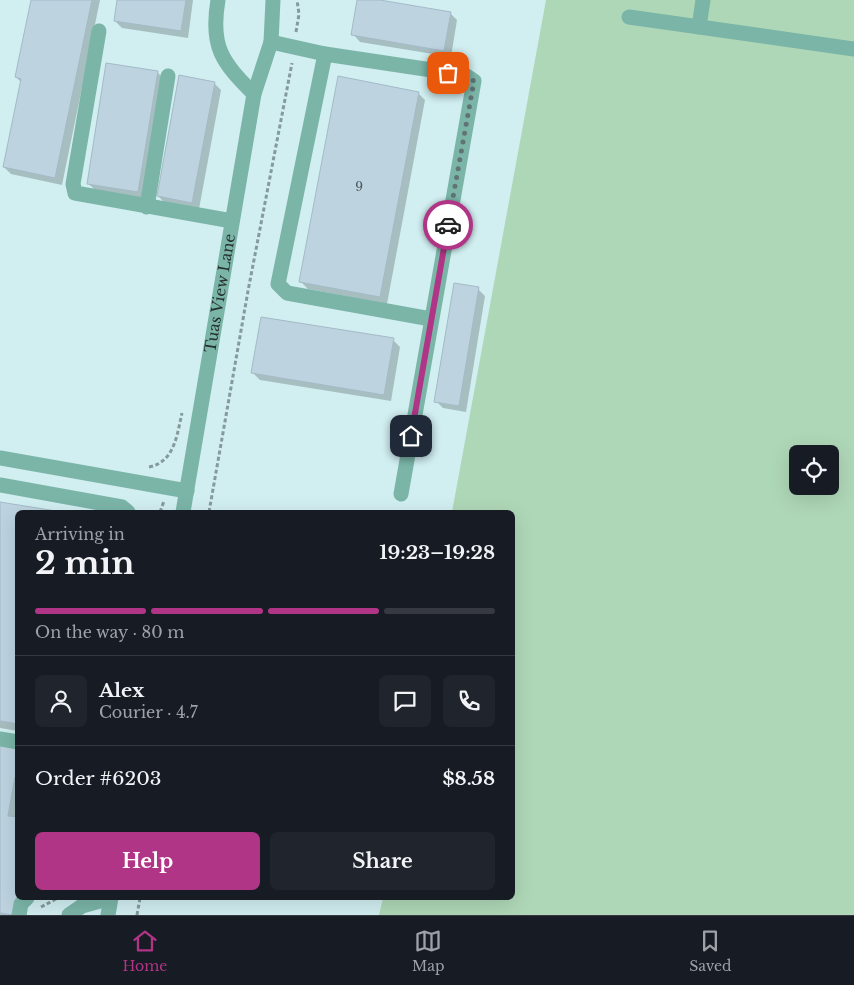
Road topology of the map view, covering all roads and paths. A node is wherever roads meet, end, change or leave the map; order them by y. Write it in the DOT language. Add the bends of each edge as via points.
graph roads {
  1 [pos="218,0"];
  2 [pos="272,0"];
  3 [pos="297,0"];
  4 [pos="704,0"];
  5 [pos="629,17"];
  6 [pos="699,27"];
  7 [pos="99,31"];
  8 [pos="271,42"];
  9 [pos="294,47"];
  10 [pos="854,49"];
  11 [pos="325,54"];
  12 [pos="168,76"];
  13 [pos="254,94"];
  14 [pos="147,206"];
  15 [pos="232,221"];
  16 [pos="431,319"];
  17 [pos="182,411"];
  18 [pos="0,458"];
  19 [pos="141,465"];
  20 [pos="0,485"];
  21 [pos="187,491"];
  22 [pos="401,494"];
  23 [pos="126,510"];
  24 [pos="183,510"];
  25 [pos="210,510"];
  26 [pos="0,739"];
  27 [pos="15,742"];
  28 [pos="25,900"];
  29 [pos="54,900"];
  30 [pos="104,900"];
  31 [pos="111,900"];
  32 [pos="140,900"];
  33 [pos="36,913"];
  34 [pos="19,915"];
  35 [pos="70,915"];
  36 [pos="108,915"];
  37 [pos="137,915"];
  1 -- 13 [label="lane" via="215,20 218,46 227,68"];
  2 -- 8 [label="lane, Tuas View Lane"];
  3 -- 9 [label="path" via="299,14"];
  4 -- 6 [label="lane"];
  5 -- 6 [label="lane"];
  6 -- 10 [label="lane"];
  7 -- 14 [label="lane" via="72,184 80,195"];
  8 -- 9 [label="lane"];
  8 -- 13 [label="lane, Tuas View Lane"];
  9 -- 11 [label="lane"];
  9 -- 25 [label="path"];
  11 -- 16 [label="lane" via="278,284 287,293"];
  11 -- 16 [label="lane" via="465,75 474,81"];
  12 -- 14 [label="lane"];
  13 -- 15 [label="lane, Tuas View Lane"];
  14 -- 15 [label="lane"];
  15 -- 21 [label="lane, Tuas View Lane"];
  16 -- 22 [label="lane"];
  17 -- 19 [label="path" via="174,448 162,462 150,467"];
  18 -- 21 [label="lane"];
  20 -- 23 [label="lane"];
  21 -- 24 [label="lane, Tuas View Lane"];
  26 -- 27 [label="lane"];
  28 -- 34 [label="lane"];
  29 -- 33 [label="path"];
  30 -- 35 [label="lane" via="82,906"];
  31 -- 36 [label="lane"];
  32 -- 37 [label="path"];
}
